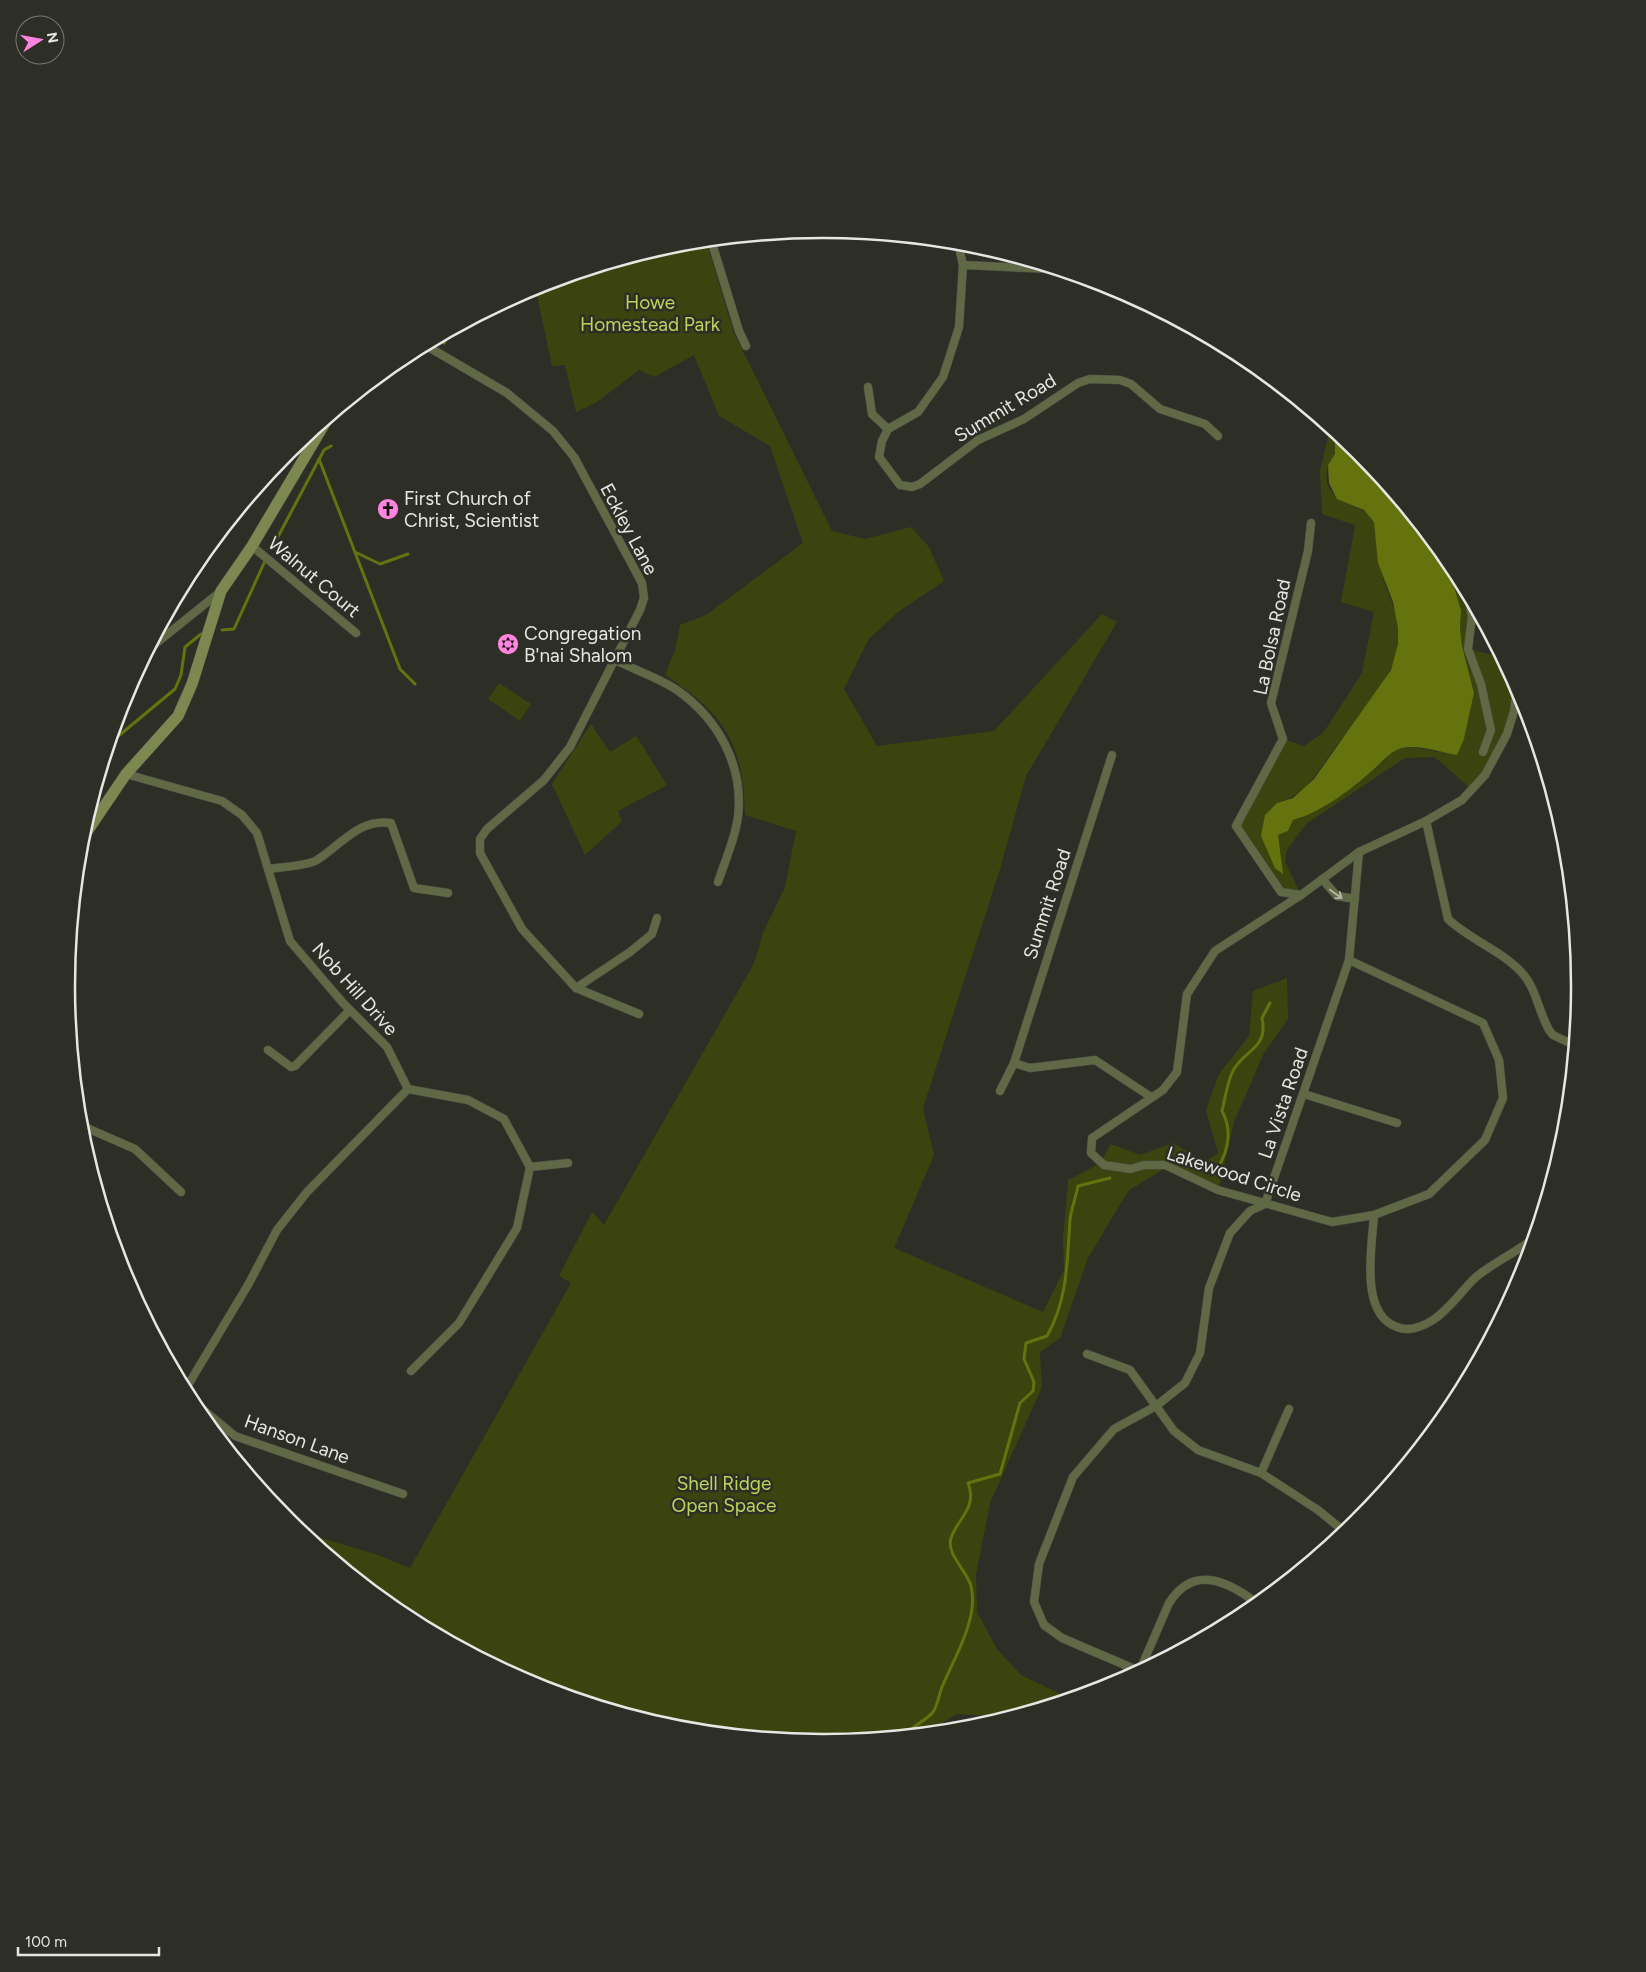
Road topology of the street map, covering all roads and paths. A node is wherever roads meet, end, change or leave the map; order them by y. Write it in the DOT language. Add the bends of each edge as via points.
graph roads {
  1 [pos="713,246"];
  2 [pos="960,251"];
  3 [pos="964,266"];
  4 [pos="1031,268"];
  5 [pos="746,346"];
  6 [pos="432,349"];
  7 [pos="868,386"];
  8 [pos="888,429"];
  9 [pos="318,435"];
  10 [pos="1218,436"];
  11 [pos="1311,523"];
  12 [pos="252,546"];
  13 [pos="221,591"];
  14 [pos="1471,613"];
  15 [pos="356,633"];
  16 [pos="160,640"];
  17 [pos="615,660"];
  18 [pos="1515,703"];
  19 [pos="1483,752"];
  20 [pos="1112,755"];
  21 [pos="126,774"];
  22 [pos="1426,821"];
  23 [pos="93,823"];
  24 [pos="1359,852"];
  25 [pos="268,869"];
  26 [pos="1322,879"];
  27 [pos="718,882"];
  28 [pos="448,893"];
  29 [pos="1301,895"];
  30 [pos="1355,899"];
  31 [pos="657,918"];
  32 [pos="1349,960"];
  33 [pos="576,988"];
  34 [pos="350,1010"];
  35 [pos="639,1014"];
  36 [pos="1568,1042"];
  37 [pos="268,1050"];
  38 [pos="1014,1063"];
  39 [pos="408,1089"];
  40 [pos="1000,1091"];
  41 [pos="1304,1094"];
  42 [pos="1151,1097"];
  43 [pos="1397,1123"];
  44 [pos="88,1129"];
  45 [pos="568,1163"];
  46 [pos="530,1167"];
  47 [pos="181,1192"];
  48 [pos="1265,1204"];
  49 [pos="1374,1216"];
  50 [pos="1524,1245"];
  51 [pos="1086,1354"];
  52 [pos="411,1371"];
  53 [pos="189,1383"];
  54 [pos="1156,1406"];
  55 [pos="1289,1409"];
  56 [pos="212,1417"];
  57 [pos="1261,1473"];
  58 [pos="403,1494"];
  59 [pos="1339,1527"];
  60 [pos="1251,1599"];
  61 [pos="1143,1662"];
  62 [pos="1131,1667"];
  1 -- 5 [label="street"];
  2 -- 3 [label="street"];
  3 -- 4 [label="street"];
  3 -- 8 [label="street" via="958,327 943,378 918,412"];
  6 -- 17 [label="street, Eckley Lane" via="507,393 553,431 574,457 642,583 644,598 640,610"];
  7 -- 8 [label="street" via="872,414"];
  8 -- 10 [label="street, Summit Road" via="879,457 900,485 912,487 978,440 1024,419 1078,382 1090,379 1120,380 1131,384 1160,409 1204,424"];
  9 -- 12 [label="street"];
  11 -- 29 [label="street, La Bolsa Road" via="1308,551 1271,703 1283,739 1236,826 1281,892"];
  12 -- 13 [label="street"];
  12 -- 15 [label="street, Walnut Court"];
  13 -- 16 [label="street"];
  13 -- 21 [label="street" via="192,684 178,716"];
  14 -- 19 [label="street" via="1468,649 1481,684 1491,730"];
  17 -- 27 [label="street" via="676,689 706,714 727,745 738,788 738,817"];
  17 -- 33 [label="street, Eckley Lane" via="570,747 544,780 487,829 478,846 522,929"];
  18 -- 22 [label="street, Lakewood Circle" via="1508,734 1485,775 1462,800"];
  20 -- 38 [label="street, Summit Road"];
  21 -- 23 [label="street"];
  21 -- 25 [label="street, Nob Hill Drive" via="222,801 242,815 257,834"];
  22 -- 24 [label="street, Lakewood Circle"];
  22 -- 36 [label="street" via="1448,919 1516,967 1530,985 1548,1030"];
  24 -- 26 [label="street, Lakewood Circle"];
  24 -- 30 [label="street, La Vista Road"];
  25 -- 28 [label="street" via="316,861 343,838 365,826 391,823 414,888"];
  25 -- 34 [label="street, Nob Hill Drive" via="290,941"];
  26 -- 29 [label="street, Lakewood Circle"];
  26 -- 30 [label="street, one-way" via="1337,896"];
  29 -- 42 [label="street, Lakewood Circle" via="1215,951 1186,994 1177,1072 1163,1090"];
  30 -- 32 [label="street, La Vista Road"];
  31 -- 33 [label="street" via="652,934"];
  32 -- 41 [label="street, La Vista Road"];
  32 -- 49 [label="street, Lakewood Circle" via="1483,1023 1499,1060 1502,1098 1485,1140 1429,1194"];
  33 -- 35 [label="street"];
  34 -- 37 [label="street" via="294,1066"];
  34 -- 39 [label="street, Nob Hill Drive" via="387,1047"];
  38 -- 40 [label="street, Summit Road"];
  38 -- 42 [label="street" via="1030,1068 1094,1060"];
  39 -- 46 [label="street" via="468,1100 504,1118"];
  39 -- 53 [label="street" via="307,1192 277,1230"];
  41 -- 43 [label="street"];
  41 -- 48 [label="street, La Vista Road"];
  42 -- 48 [label="street, Lakewood Circle" via="1092,1138 1091,1153 1104,1165 1131,1169 1165,1165 1218,1190"];
  44 -- 47 [label="street" via="135,1149"];
  45 -- 46 [label="street"];
  46 -- 52 [label="street" via="517,1228 459,1323"];
  48 -- 49 [label="street, Lakewood Circle" via="1332,1222"];
  48 -- 54 [label="street" via="1250,1211 1230,1233 1209,1288 1200,1353 1185,1383"];
  49 -- 50 [label="street" via="1370,1274 1375,1304 1387,1323 1406,1330 1433,1320 1477,1276"];
  51 -- 54 [label="street" via="1130,1370"];
  54 -- 57 [label="street" via="1174,1431 1198,1450"];
  54 -- 62 [label="street" via="1114,1429 1073,1477 1039,1564 1034,1602 1044,1625 1062,1638"];
  55 -- 57 [label="street"];
  56 -- 58 [label="street, Hanson Lane" via="235,1436"];
  57 -- 59 [label="street"];
  60 -- 61 [label="street" via="1238,1588 1220,1581 1204,1580 1188,1585 1169,1603"];
}
